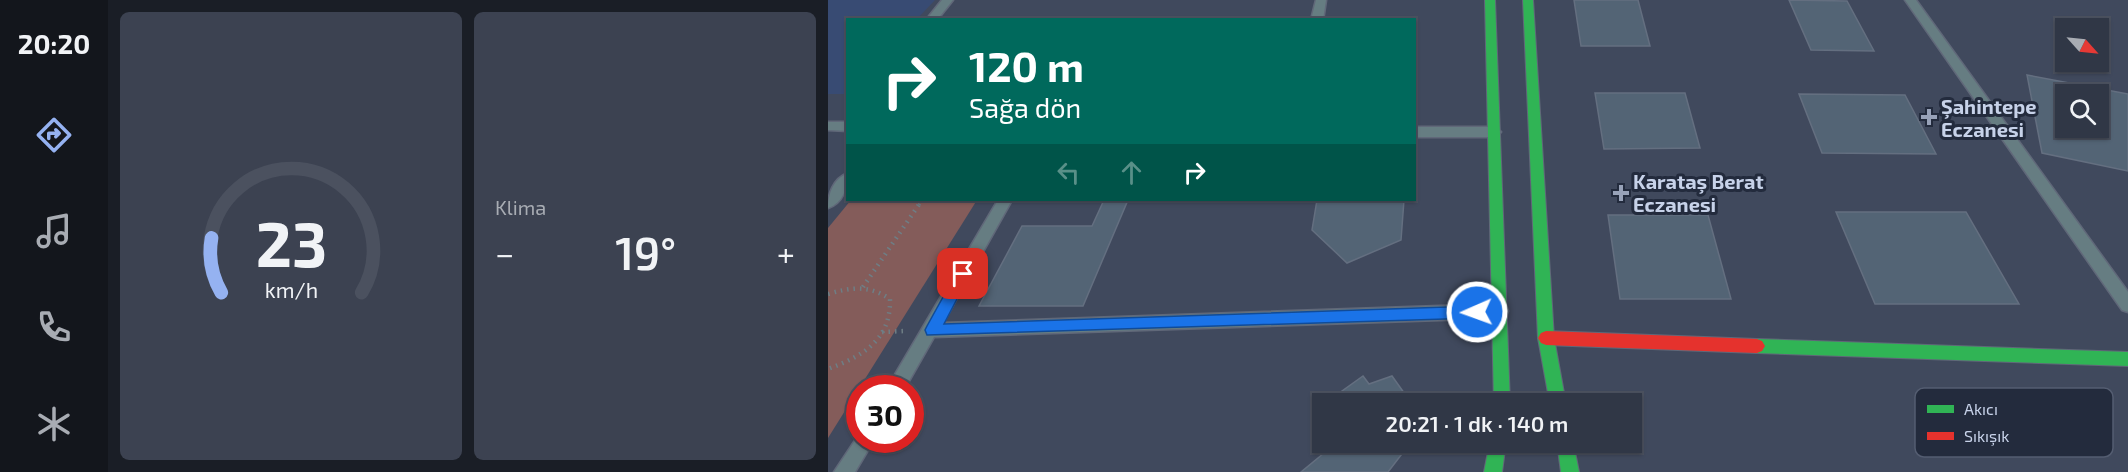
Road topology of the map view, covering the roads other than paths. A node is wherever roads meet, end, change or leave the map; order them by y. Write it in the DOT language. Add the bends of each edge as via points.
graph roads {
  1 [pos="948,0"];
  2 [pos="1321,0"];
  3 [pos="1490,0"];
  4 [pos="1528,0"];
  5 [pos="1910,0"];
  6 [pos="933,18"];
  7 [pos="1317,18"];
  8 [pos="1416,132"];
  9 [pos="1494,132"];
  10 [pos="846,180"];
  11 [pos="1004,201"];
  12 [pos="828,203"];
  13 [pos="2128,305"];
  14 [pos="1500,311"];
  15 [pos="932,330"];
  16 [pos="1546,338"];
  17 [pos="2128,359"];
  18 [pos="904,375"];
  19 [pos="1502,393"];
  20 [pos="1555,393"];
  21 [pos="856,453"];
  22 [pos="1496,453"];
  23 [pos="1567,453"];
  24 [pos="844,472"];
  25 [pos="1493,472"];
  26 [pos="1570,472"];
  1 -- 6 [label="street"];
  2 -- 7 [label="street"];
  3 -- 9 [label="street"];
  4 -- 16 [label="street"];
  5 -- 13 [label="street"];
  8 -- 9 [label="street"];
  9 -- 14 [label="street"];
  10 -- 12 [label="street"];
  11 -- 15 [label="street"];
  14 -- 15 [label="street"];
  14 -- 19 [label="street"];
  15 -- 18 [label="street"];
  16 -- 17 [label="street"];
  16 -- 20 [label="street"];
  21 -- 24 [label="street"];
  22 -- 25 [label="street"];
  23 -- 26 [label="street"];
}
